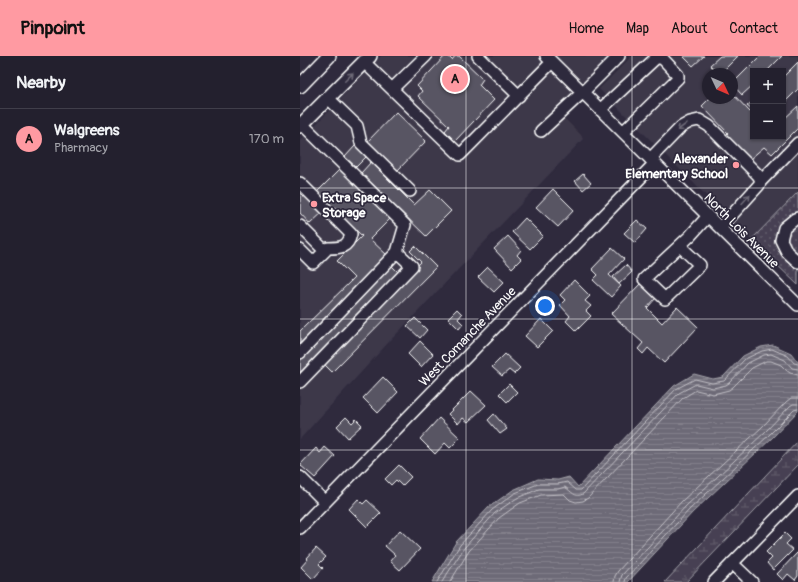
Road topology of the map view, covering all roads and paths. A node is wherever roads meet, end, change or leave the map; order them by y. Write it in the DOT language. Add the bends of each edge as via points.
graph roads {
  1 [pos="329,56"];
  2 [pos="426,56"];
  3 [pos="478,56"];
  4 [pos="619,56"];
  5 [pos="549,58"];
  6 [pos="367,59"];
  7 [pos="300,86"];
  8 [pos="392,89"];
  9 [pos="583,92"];
  10 [pos="519,96"];
  11 [pos="328,98"];
  12 [pos="600,110"];
  13 [pos="301,125"];
  14 [pos="541,131"];
  15 [pos="622,132"];
  16 [pos="798,143"];
  17 [pos="652,161"];
  18 [pos="300,182"];
  19 [pos="760,182"];
  20 [pos="410,191"];
  21 [pos="708,216"];
  22 [pos="798,218"];
  23 [pos="300,226"];
  24 [pos="720,228"];
  25 [pos="680,246"];
  26 [pos="300,250"];
  27 [pos="325,251"];
  28 [pos="397,252"];
  29 [pos="798,262"];
  30 [pos="798,305"];
  31 [pos="300,353"];
  32 [pos="300,382"];
  33 [pos="300,478"];
  34 [pos="798,496"];
  35 [pos="325,502"];
  36 [pos="300,528"];
  37 [pos="732,563"];
  38 [pos="714,582"];
  39 [pos="752,582"];
  1 -- 7 [label="main road"];
  2 -- 8 [label="street"];
  3 -- 10 [label="street"];
  4 -- 9 [label="street"];
  5 -- 9 [label="street, North Lois Avenue"];
  5 -- 10 [label="street"];
  6 -- 8 [label="street"];
  11 -- 6 [label="main road, one-way"];
  8 -- 10 [label="street" via="460,155"];
  9 -- 12 [label="street, North Lois Avenue"];
  9 -- 14 [label="street"];
  11 -- 13 [label="main road"];
  11 -- 20 [label="street" via="358,126 362,143"];
  12 -- 15 [label="street, North Lois Avenue"];
  12 -- 15 [label="street" via="657,57 663,59 678,78"];
  13 -- 28 [label="street" via="405,225"];
  15 -- 17 [label="street, North Lois Avenue"];
  16 -- 19 [label="street"];
  19 -- 17 [label="street, West Comanche Avenue, one-way" via="757,174 709,126 699,120 681,127"];
  17 -- 21 [label="street, North Lois Avenue"];
  17 -- 35 [label="street, West Comanche Avenue"];
  18 -- 27 [label="street" via="351,234 346,246 328,248"];
  24 -- 19 [label="street, one-way"];
  21 -- 24 [label="street, North Lois Avenue"];
  21 -- 25 [label="street"];
  22 -- 29 [label="street" via="784,228 781,240 787,252"];
  23 -- 27 [label="street"];
  24 -- 30 [label="street, North Lois Avenue"];
  25 -- 25 [label="street" via="644,279 665,299 700,265"];
  26 -- 27 [label="street" via="313,263"];
  28 -- 31 [label="street"];
  28 -- 32 [label="street" via="412,266"];
  33 -- 35 [label="street"];
  34 -- 37 [label="street"];
  35 -- 36 [label="street, West Comanche Avenue"];
  37 -- 38 [label="street"];
  37 -- 39 [label="street"];
}
